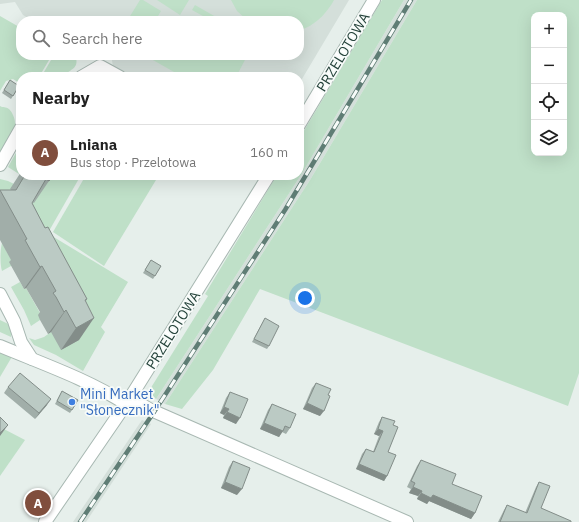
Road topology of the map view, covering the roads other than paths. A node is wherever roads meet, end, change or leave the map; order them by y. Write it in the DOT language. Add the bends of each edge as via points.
graph roads {
  1 [pos="374,0"];
  2 [pos="89,72"];
  3 [pos="111,72"];
  4 [pos="304,117"];
  5 [pos="16,137"];
  6 [pos="0,164"];
  7 [pos="266,180"];
  8 [pos="0,294"];
  9 [pos="0,346"];
  10 [pos="32,359"];
  11 [pos="128,401"];
  12 [pos="45,522"];
  13 [pos="407,522"];
  1 -- 4 [label="street, PRZELOTOWA"];
  2 -- 3 [label="street" via="100,66"];
  5 -- 6 [label="street"];
  7 -- 11 [label="street, PRZELOTOWA"];
  8 -- 10 [label="street" via="14,321 21,342"];
  9 -- 10 [label="street"];
  10 -- 11 [label="street"];
  11 -- 12 [label="street, PRZELOTOWA"];
  11 -- 13 [label="street"];
}
